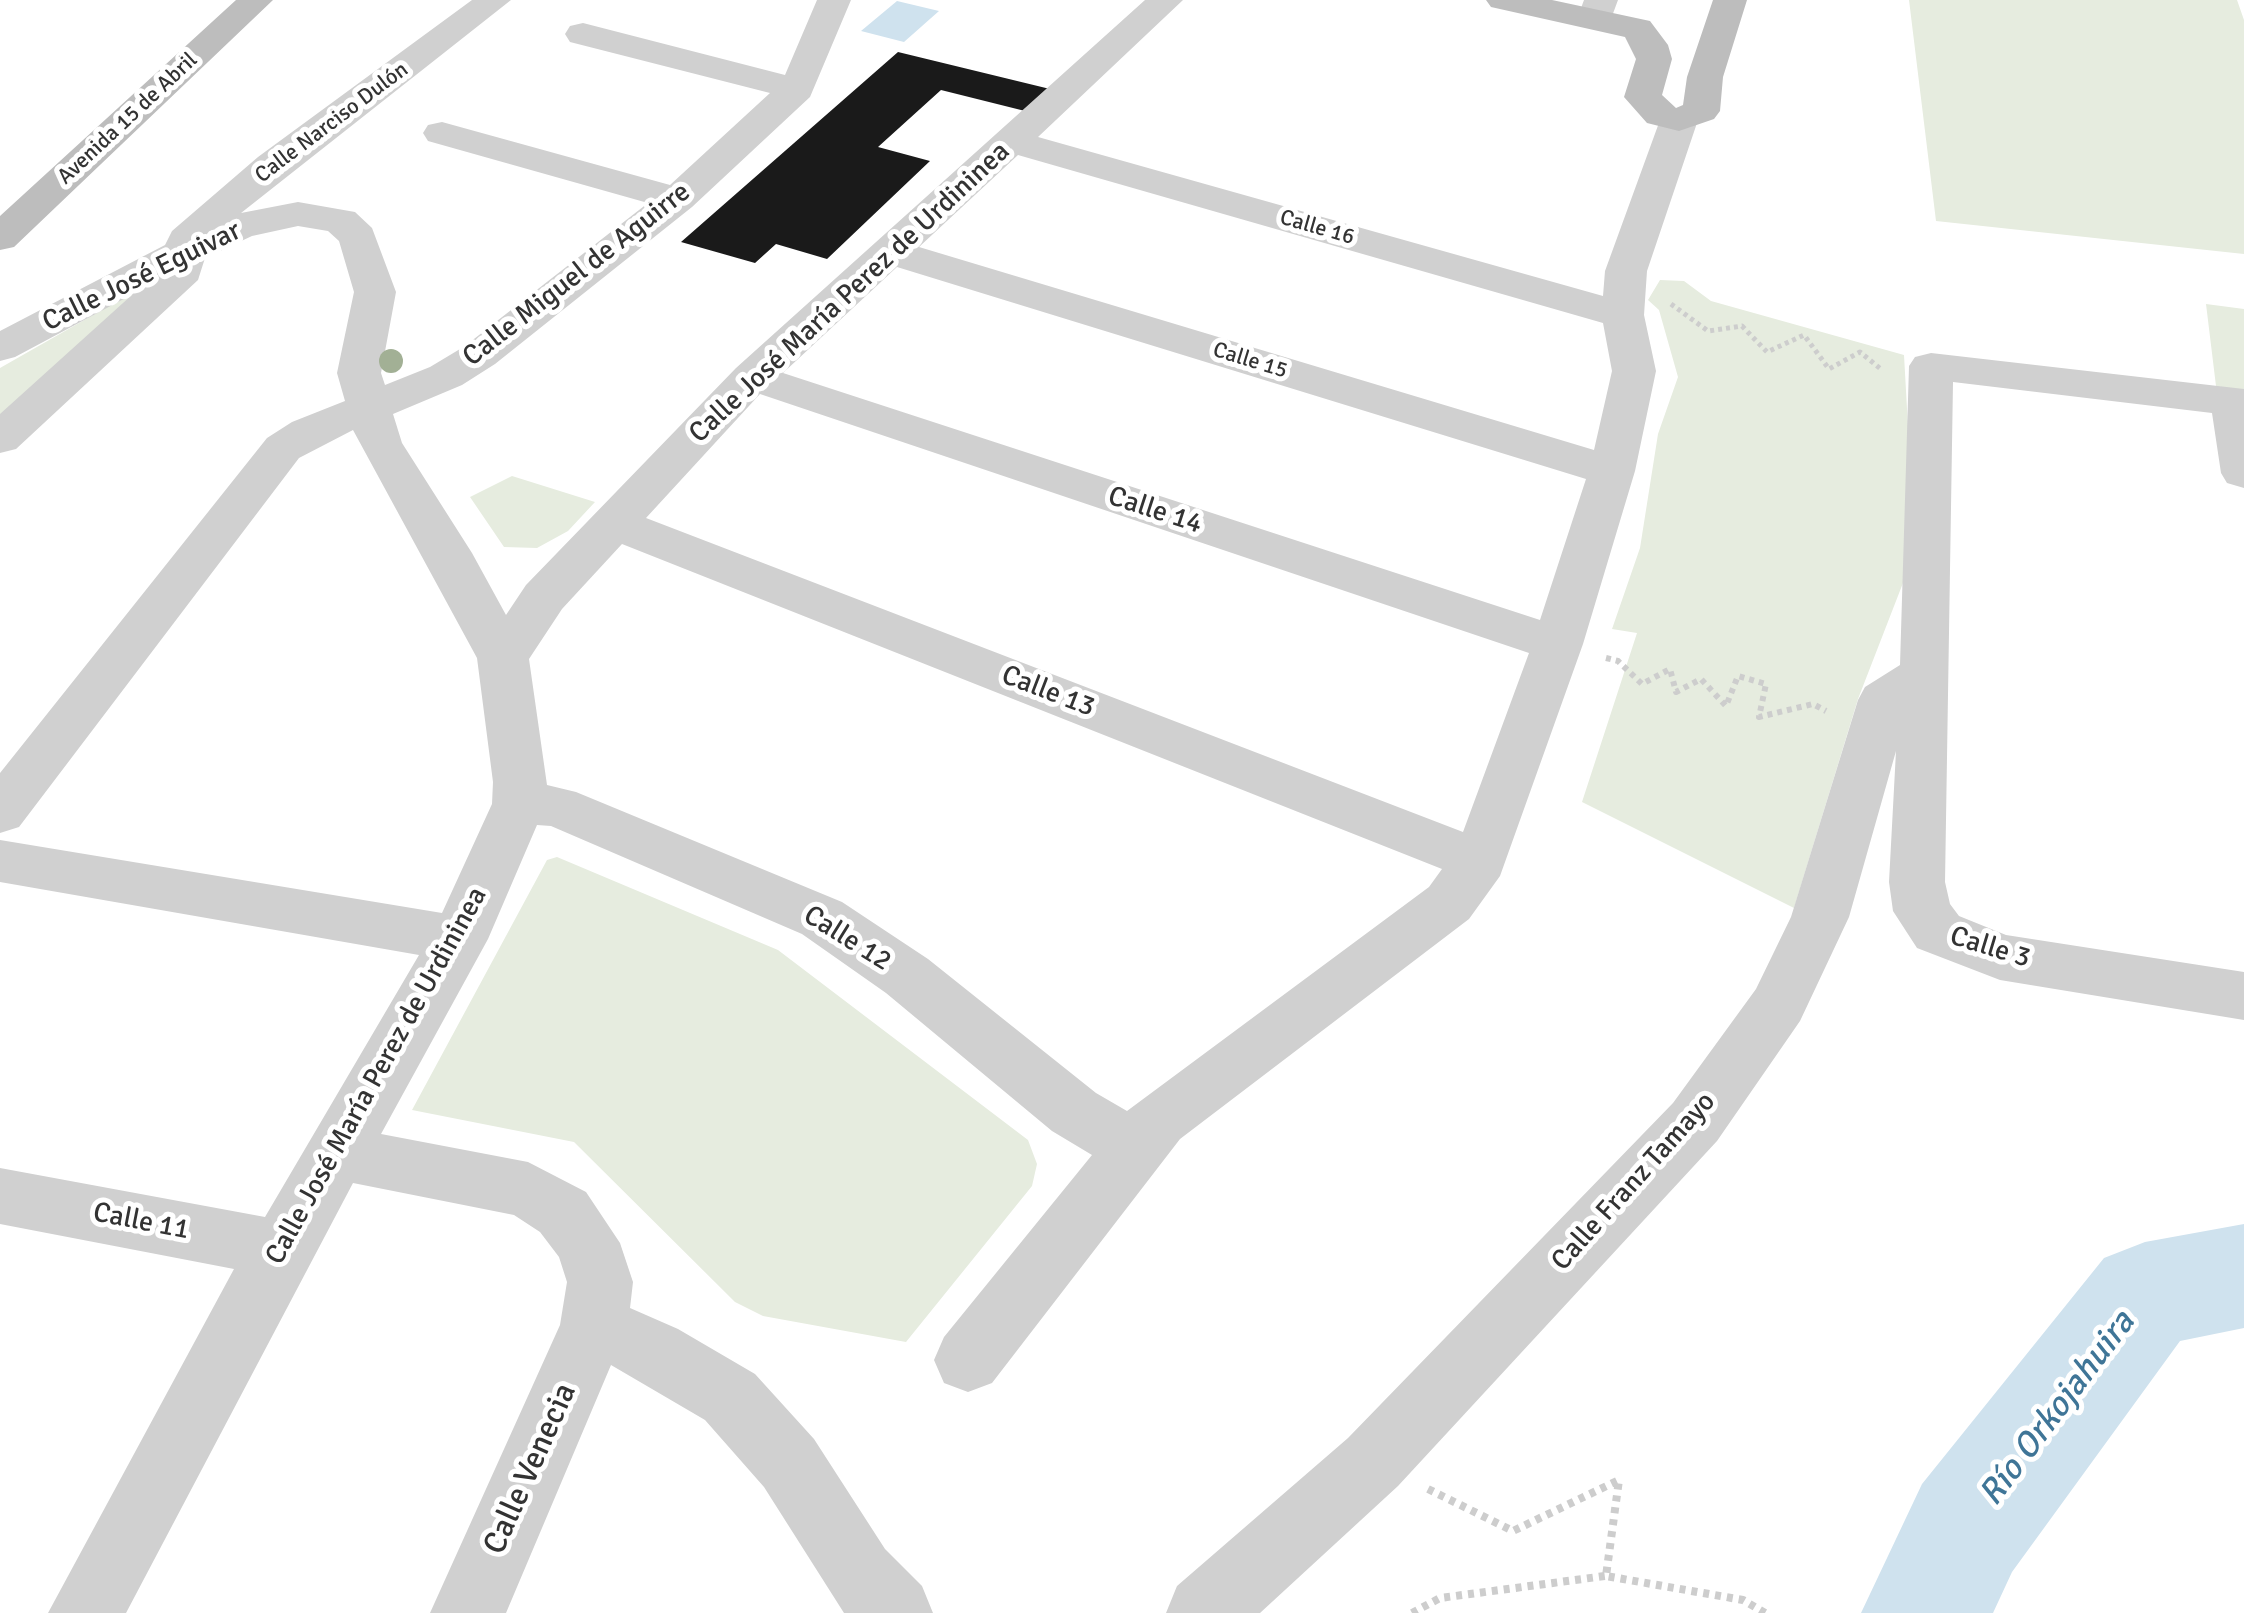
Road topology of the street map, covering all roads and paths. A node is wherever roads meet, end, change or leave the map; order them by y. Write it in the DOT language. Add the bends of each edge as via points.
graph roads {
  1 [pos="256,0"];
  2 [pos="494,0"];
  3 [pos="834,0"];
  4 [pos="1166,0"];
  5 [pos="1503,0"];
  6 [pos="1730,0"];
  7 [pos="1598,10"];
  8 [pos="582,34"];
  9 [pos="797,90"];
  10 [pos="1680,120"];
  11 [pos="442,132"];
  12 [pos="1011,141"];
  13 [pos="678,199"];
  14 [pos="0,238"];
  15 [pos="889,251"];
  16 [pos="181,255"];
  17 [pos="1624,293"];
  18 [pos="0,348"];
  19 [pos="1931,366"];
  20 [pos="752,377"];
  21 [pos="2238,402"];
  22 [pos="367,407"];
  23 [pos="0,440"];
  24 [pos="1612,471"];
  25 [pos="2244,473"];
  26 [pos="615,524"];
  27 [pos="1558,644"];
  28 [pos="503,658"];
  29 [pos="1926,672"];
  30 [pos="1872,734"];
  31 [pos="519,804"];
  32 [pos="0,812"];
  33 [pos="0,860"];
  34 [pos="1480,861"];
  35 [pos="459,940"];
  36 [pos="2244,996"];
  37 [pos="1135,1148"];
  38 [pos="339,1153"];
  39 [pos="0,1196"];
  40 [pos="282,1249"];
  41 [pos="594,1325"];
  42 [pos="968,1360"];
  43 [pos="1374,1462"];
  44 [pos="1606,1576"];
  45 [pos="873,1600"];
  46 [pos="86,1613"];
  47 [pos="468,1613"];
  48 [pos="1204,1613"];
  49 [pos="1412,1613"];
  50 [pos="1765,1613"];
  1 -- 14 [label="main road, Avenida 15 de Abril"];
  2 -- 16 [label="street, Calle Narciso Dulón" via="272,166 186,240"];
  3 -- 9 [label="street, Calle Miguel de Aguirre"];
  4 -- 12 [label="street, Calle José María Perez de Urdininea"];
  5 -- 7 [label="main road"];
  6 -- 10 [label="main road" via="1701,111"];
  7 -- 10 [label="main road" via="1644,36 1654,59 1643,96 1660,115"];
  8 -- 9 [label="street"];
  9 -- 13 [label="street, Calle Miguel de Aguirre"];
  10 -- 17 [label="street"];
  11 -- 13 [label="street"];
  12 -- 15 [label="street, Calle José María Perez de Urdininea"];
  12 -- 17 [label="street, Calle 16"];
  13 -- 22 [label="street, Calle Miguel de Aguirre" via="480,354 446,376"];
  15 -- 20 [label="street, Calle José María Perez de Urdininea"];
  15 -- 24 [label="street, Calle 15"];
  16 -- 18 [label="street, Calle José Eguivar"];
  16 -- 22 [label="street, Calle José Eguivar" via="270,216 340,221 358,237 374,292 359,373"];
  16 -- 23 [label="street" via="183,271"];
  17 -- 19 [label="path" via="1708,331 1742,326 1767,352 1804,336 1829,369 1860,352 1896,382"];
  17 -- 24 [label="street" via="1634,371"];
  19 -- 21 [label="street"];
  19 -- 29 [label="street"];
  20 -- 26 [label="street, Calle José María Perez de Urdininea"];
  20 -- 27 [label="street, Calle 14"];
  21 -- 25 [label="street"];
  22 -- 28 [label="street, Calle José Eguivar" via="379,444 448,553"];
  22 -- 32 [label="street, Calle Miguel de Aguirre" via="282,448"];
  24 -- 27 [label="street"];
  26 -- 28 [label="street, Calle José María Perez de Urdininea" via="544,597"];
  26 -- 34 [label="street, Calle 13"];
  27 -- 30 [label="path" via="1618,661 1642,684 1670,669 1676,692 1700,679 1726,706 1738,676 1766,684 1758,717 1813,704"];
  27 -- 34 [label="street"];
  28 -- 31 [label="street, Calle José María Perez de Urdininea"];
  29 -- 30 [label="street, Calle Franz Tamayo" via="1884,700"];
  29 -- 36 [label="street, Calle 3" via="1917,882 1922,911 1938,932 2000,957"];
  30 -- 43 [label="street, Calle Franz Tamayo" via="1820,917 1779,1004 1695,1122"];
  31 -- 35 [label="street, Calle José María Perez de Urdininea"];
  31 -- 37 [label="street, Calle 12" via="556,806 822,918 906,976 1074,1112"];
  33 -- 35 [label="street"];
  34 -- 37 [label="street" via="1449,903 1158,1120"];
  35 -- 38 [label="street, Calle José María Perez de Urdininea"];
  37 -- 42 [label="street"];
  38 -- 40 [label="street, Calle José María Perez de Urdininea"];
  38 -- 41 [label="street, Calle Venecia" via="528,1190 563,1212 588,1243 600,1282"];
  39 -- 40 [label="street, Calle 11"];
  40 -- 46 [label="street, Calle José María Perez de Urdininea"];
  41 -- 45 [label="street" via="654,1350 730,1398 788,1463"];
  41 -- 47 [label="street, Calle Venecia"];
  43 -- 44 [label="path" via="1513,1531 1619,1480"];
  43 -- 48 [label="street, Calle Franz Tamayo"];
  44 -- 49 [label="path" via="1440,1598"];
  44 -- 50 [label="path" via="1743,1600"];
}
